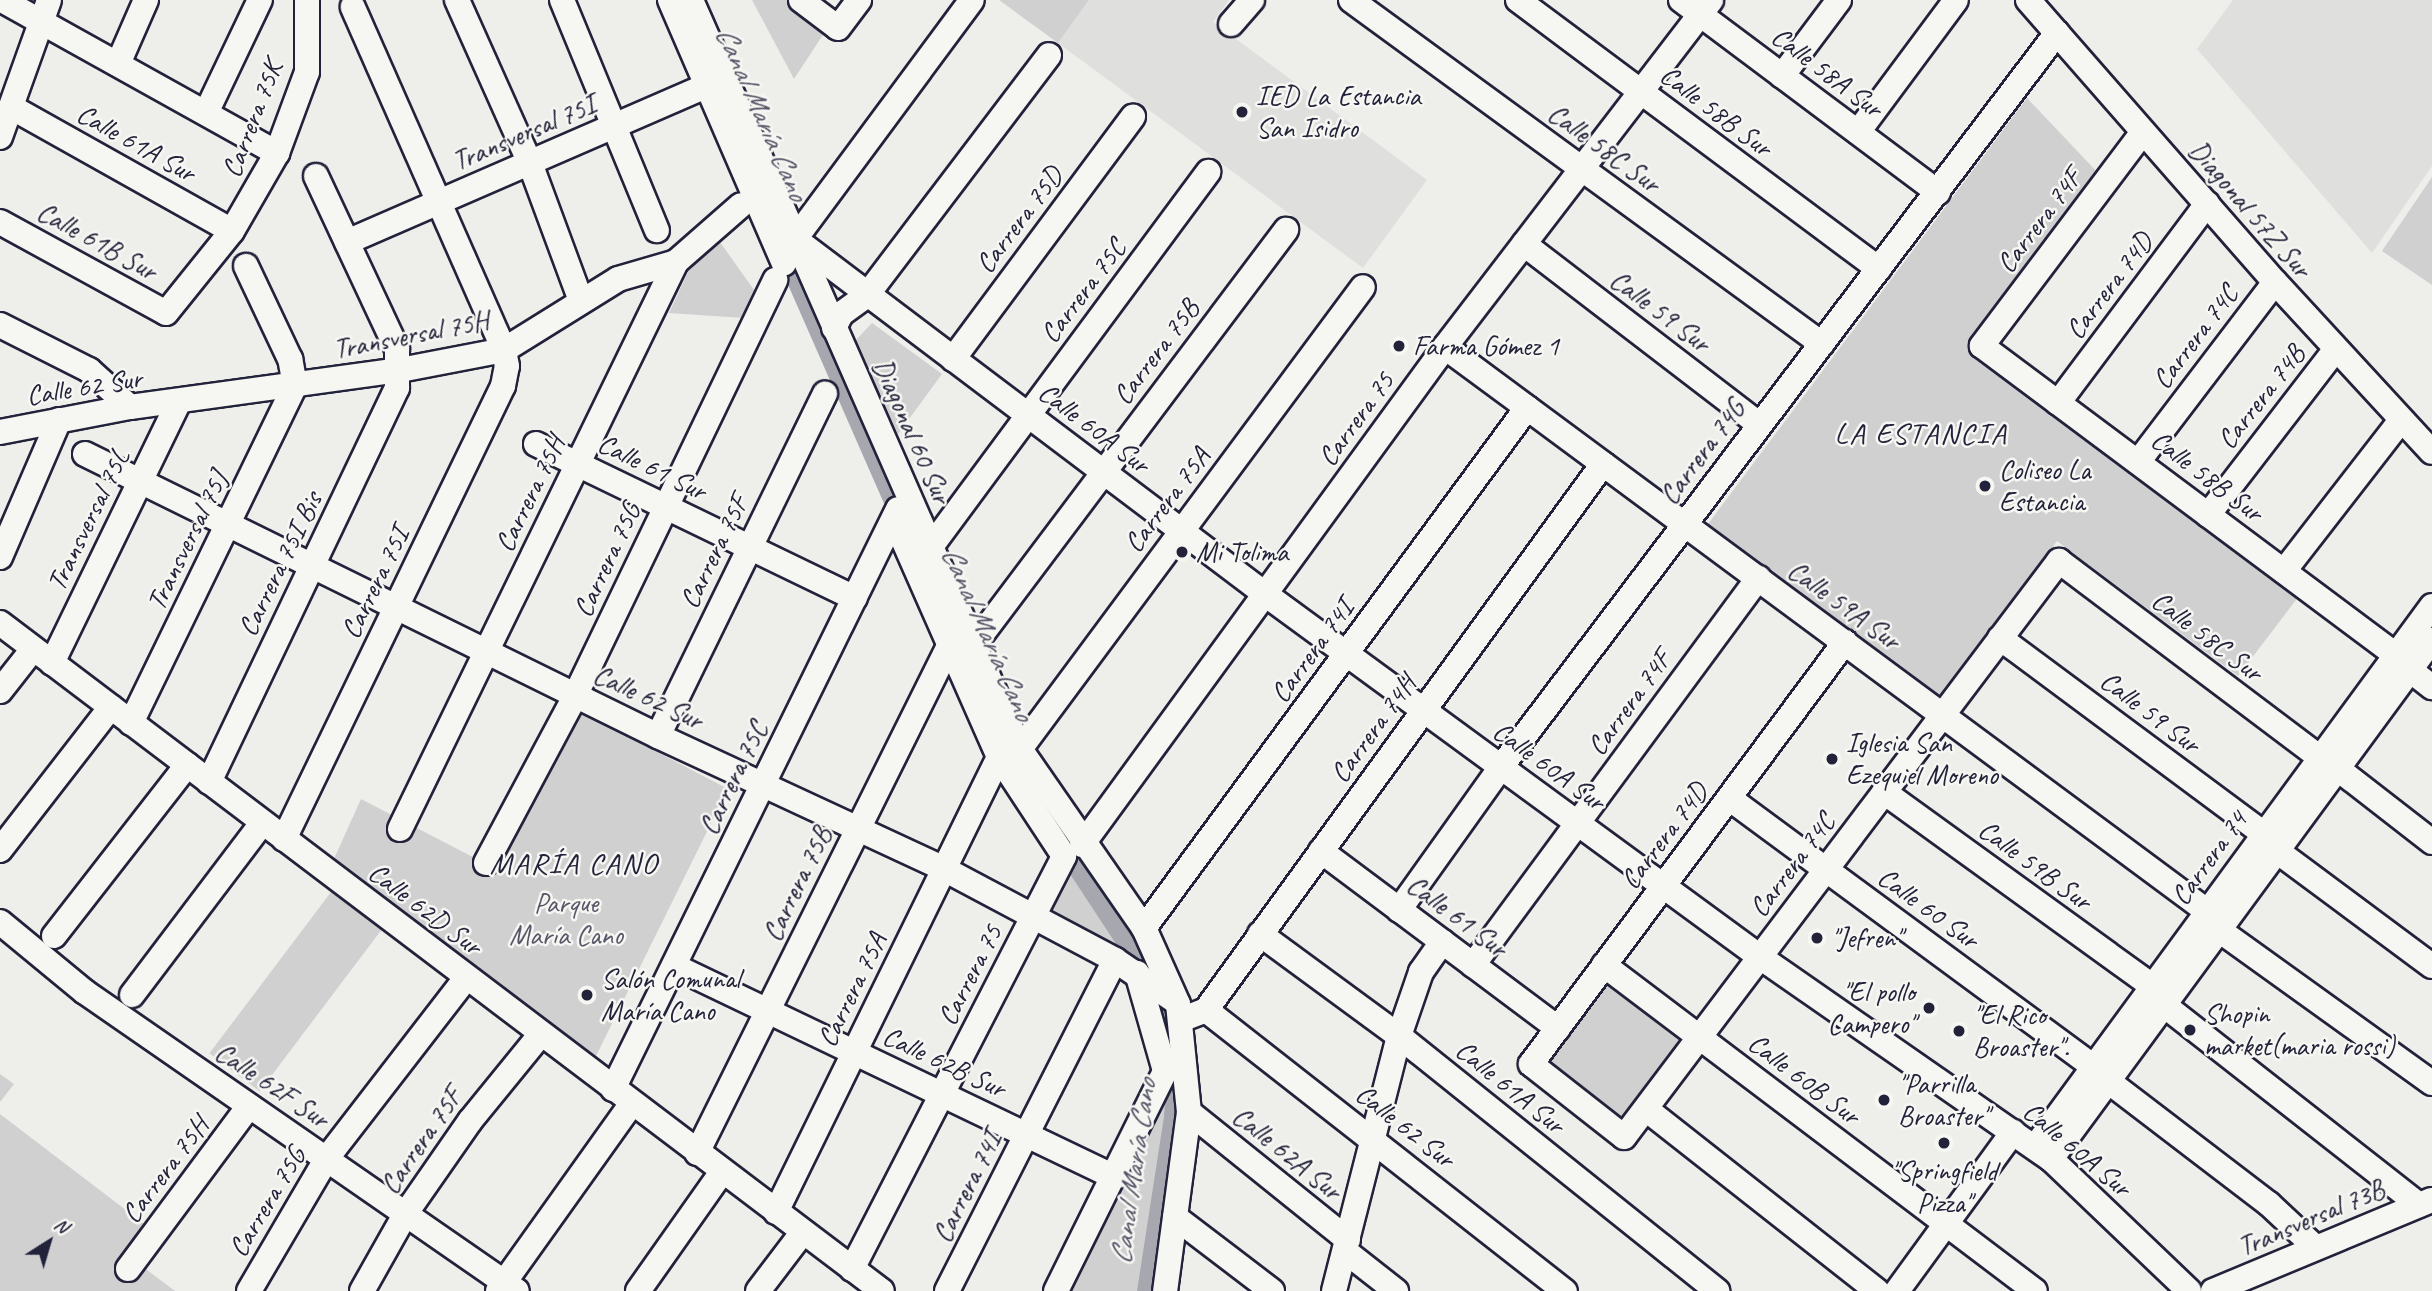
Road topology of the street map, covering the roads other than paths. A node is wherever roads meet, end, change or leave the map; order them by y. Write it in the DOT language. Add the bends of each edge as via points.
graph roads {
  1 [pos="2,0"];
  2 [pos="146,0"];
  3 [pos="260,0"];
  4 [pos="307,0"];
  5 [pos="457,0"];
  6 [pos="562,0"];
  7 [pos="670,0"];
  8 [pos="691,0"];
  9 [pos="801,0"];
  10 [pos="859,0"];
  11 [pos="972,0"];
  12 [pos="1252,0"];
  13 [pos="1351,0"];
  14 [pos="1518,0"];
  15 [pos="1839,0"];
  16 [pos="1956,0"];
  17 [pos="2028,0"];
  18 [pos="1697,5"];
  19 [pos="354,6"];
  20 [pos="45,11"];
  21 [pos="1231,24"];
  22 [pos="2057,33"];
  23 [pos="1049,55"];
  24 [pos="118,64"];
  25 [pos="1782,76"];
  26 [pos="716,82"];
  27 [pos="1641,91"];
  28 [pos="11,107"];
  29 [pos="206,113"];
  30 [pos="1133,117"];
  31 [pos="617,125"];
  32 [pos="1858,132"];
  33 [pos="2143,132"];
  34 [pos="0,137"];
  35 [pos="277,153"];
  36 [pos="530,163"];
  37 [pos="1581,168"];
  38 [pos="1209,172"];
  39 [pos="316,176"];
  40 [pos="1938,192"];
  41 [pos="436,203"];
  42 [pos="2207,204"];
  43 [pos="741,205"];
  44 [pos="0,222"];
  45 [pos="657,230"];
  46 [pos="1286,230"];
  47 [pos="232,231"];
  48 [pos="796,239"];
  49 [pos="347,242"];
  50 [pos="1524,244"];
  51 [pos="676,262"];
  52 [pos="246,266"];
  53 [pos="1879,269"];
  54 [pos="779,271"];
  55 [pos="2275,282"];
  56 [pos="1363,286"];
  57 [pos="867,295"];
  58 [pos="581,301"];
  59 [pos="166,313"];
  60 [pos="0,325"];
  61 [pos="834,328"];
  62 [pos="1822,344"];
  63 [pos="1982,346"];
  64 [pos="1445,347"];
  65 [pos="503,350"];
  66 [pos="2335,350"];
  67 [pos="953,359"];
  68 [pos="400,370"];
  69 [pos="295,386"];
  70 [pos="825,394"];
  71 [pos="178,403"];
  72 [pos="2058,403"];
  73 [pos="130,407"];
  74 [pos="1527,408"];
  75 [pos="1027,415"];
  76 [pos="60,420"];
  77 [pos="2401,420"];
  78 [pos="1760,425"];
  79 [pos="0,432"];
  80 [pos="536,444"];
  81 [pos="2432,452"];
  82 [pos="85,454"];
  83 [pos="2138,462"];
  84 [pos="578,464"];
  85 [pos="1602,464"];
  86 [pos="1103,472"];
  87 [pos="140,482"];
  88 [pos="906,493"];
  89 [pos="665,506"];
  90 [pos="2208,514"];
  91 [pos="894,519"];
  92 [pos="1685,524"];
  93 [pos="228,526"];
  94 [pos="1181,531"];
  95 [pos="750,547"];
  96 [pos="930,548"];
  97 [pos="0,557"];
  98 [pos="2059,561"];
  99 [pos="312,567"];
  100 [pos="2284,571"];
  101 [pos="1758,578"];
  102 [pos="1265,594"];
  103 [pos="855,598"];
  104 [pos="2432,606"];
  105 [pos="396,608"];
  106 [pos="0,623"];
  107 [pos="2000,638"];
  108 [pos="2432,640"];
  109 [pos="1844,642"];
  110 [pos="962,644"];
  111 [pos="486,652"];
  112 [pos="1346,654"];
  113 [pos="43,656"];
  114 [pos="2403,663"];
  115 [pos="2432,687"];
  116 [pos="0,691"];
  117 [pos="575,696"];
  118 [pos="111,708"];
  119 [pos="1423,710"];
  120 [pos="1942,715"];
  121 [pos="131,723"];
  122 [pos="658,736"];
  123 [pos="1009,753"];
  124 [pos="2329,763"];
  125 [pos="187,765"];
  126 [pos="1500,767"];
  127 [pos="209,782"];
  128 [pos="764,783"];
  129 [pos="1884,792"];
  130 [pos="1729,798"];
  131 [pos="262,823"];
  132 [pos="1577,823"];
  133 [pos="859,827"];
  134 [pos="400,829"];
  135 [pos="284,839"];
  136 [pos="2270,842"];
  137 [pos="2432,842"];
  138 [pos="0,850"];
  139 [pos="1073,851"];
  140 [pos="1321,851"];
  141 [pos="486,863"];
  142 [pos="944,869"];
  143 [pos="1826,870"];
  144 [pos="1663,886"];
  145 [pos="1399,910"];
  146 [pos="1034,916"];
  147 [pos="2213,920"];
  148 [pos="0,922"];
  149 [pos="1144,928"];
  150 [pos="1260,934"];
  151 [pos="54,936"];
  152 [pos="1442,942"];
  153 [pos="1760,957"];
  154 [pos="1115,960"];
  155 [pos="1474,965"];
  156 [pos="1604,965"];
  157 [pos="674,966"];
  158 [pos="2432,966"];
  159 [pos="1137,972"];
  160 [pos="466,978"];
  161 [pos="132,995"];
  162 [pos="2158,995"];
  163 [pos="1206,1010"];
  164 [pos="768,1011"];
  165 [pos="1180,1011"];
  166 [pos="1558,1028"];
  167 [pos="541,1034"];
  168 [pos="1399,1036"];
  169 [pos="1700,1037"];
  170 [pos="854,1052"];
  171 [pos="2100,1074"];
  172 [pos="2432,1083"];
  173 [pos="942,1094"];
  174 [pos="622,1096"];
  175 [pos="249,1106"];
  176 [pos="1646,1109"];
  177 [pos="1189,1112"];
  178 [pos="2013,1132"];
  179 [pos="1027,1134"];
  180 [pos="1624,1137"];
  181 [pos="1374,1139"];
  182 [pos="697,1153"];
  183 [pos="2043,1153"];
  184 [pos="327,1158"];
  185 [pos="722,1172"];
  186 [pos="1113,1176"];
  187 [pos="2425,1203"];
  188 [pos="776,1212"];
  189 [pos="406,1213"];
  190 [pos="1175,1217"];
  191 [pos="1946,1224"];
  192 [pos="803,1231"];
  193 [pos="1346,1246"];
  194 [pos="2315,1247"];
  195 [pos="128,1269"];
  196 [pos="852,1269"];
  197 [pos="506,1288"];
  198 [pos="249,1291"];
  199 [pos="362,1291"];
  200 [pos="638,1291"];
  201 [pos="758,1291"];
  202 [pos="881,1291"];
  203 [pos="947,1291"];
  204 [pos="1056,1291"];
  205 [pos="1165,1291"];
  206 [pos="1272,1291"];
  207 [pos="1334,1291"];
  208 [pos="1395,1291"];
  209 [pos="1565,1291"];
  210 [pos="1717,1291"];
  211 [pos="1877,1291"];
  212 [pos="1897,1291"];
  213 [pos="2035,1291"];
  214 [pos="2189,1291"];
  215 [pos="2213,1291"];
  1 -- 20 [label="street"];
  2 -- 24 [label="street"];
  3 -- 29 [label="street"];
  4 -- 35 [label="street, Carrera 75K" via="307,72"];
  5 -- 36 [label="street"];
  6 -- 31 [label="street"];
  7 -- 26 [label="street, Diagonal 60 Sur"];
  8 -- 26 [label="street, Diagonal 60 Sur"];
  9 -- 10 [label="street" via="838,28"];
  11 -- 48 [label="street"];
  12 -- 21 [label="street"];
  13 -- 37 [label="street, Calle 58C Sur"];
  14 -- 27 [label="street, Calle 58B Sur"];
  15 -- 25 [label="street"];
  16 -- 32 [label="street"];
  17 -- 22 [label="street, Diagonal 57Z Sur"];
  18 -- 25 [label="street, Calle 58A Sur"];
  18 -- 27 [label="street, Carrera 75"];
  19 -- 41 [label="street"];
  20 -- 24 [label="street"];
  20 -- 28 [label="street"];
  22 -- 33 [label="street, Diagonal 57Z Sur"];
  22 -- 40 [label="street, Carrera 74G"];
  23 -- 57 [label="street"];
  24 -- 29 [label="street"];
  25 -- 32 [label="street, Calle 58A Sur"];
  26 -- 31 [label="street, Transversal 75I"];
  26 -- 48 [label="street, Diagonal 60 Sur"];
  26 -- 54 [label="street, Diagonal 60 Sur"];
  27 -- 37 [label="street, Carrera 75"];
  27 -- 53 [label="street, Calle 58B Sur"];
  28 -- 34 [label="street"];
  28 -- 47 [label="street, Calle 61A Sur"];
  29 -- 35 [label="street"];
  30 -- 67 [label="street, Carrera 75D"];
  31 -- 36 [label="street, Transversal 75I"];
  31 -- 45 [label="street"];
  32 -- 40 [label="street, Calle 58A Sur"];
  33 -- 42 [label="street, Diagonal 57Z Sur"];
  33 -- 63 [label="street, Carrera 74F"];
  35 -- 47 [label="street, Carrera 75K"];
  36 -- 41 [label="street, Transversal 75I"];
  36 -- 58 [label="street"];
  37 -- 50 [label="street, Carrera 75"];
  37 -- 62 [label="street, Calle 58C Sur"];
  38 -- 75 [label="street, Carrera 75C"];
  39 -- 49 [label="street"];
  40 -- 53 [label="street, Carrera 74G"];
  41 -- 49 [label="street, Transversal 75I"];
  41 -- 65 [label="street"];
  42 -- 55 [label="street, Diagonal 57Z Sur"];
  42 -- 72 [label="street, Carrera 74D"];
  43 -- 51 [label="street, Carrera 75H"];
  44 -- 59 [label="street, Calle 61B Sur"];
  46 -- 86 [label="street, Carrera 75B"];
  47 -- 59 [label="street, Carrera 75K"];
  48 -- 57 [label="street, Calle 60A Sur"];
  48 -- 61 [label="street, Diagonal 60 Sur"];
  49 -- 68 [label="street" via="397,349"];
  50 -- 64 [label="street, Carrera 75"];
  50 -- 78 [label="street, Calle 59 Sur"];
  51 -- 58 [label="street, Transversal 75H" via="635,271"];
  51 -- 84 [label="street, Carrera 75H"];
  52 -- 69 [label="street" via="290,359"];
  53 -- 62 [label="street, Carrera 74G"];
  54 -- 89 [label="street, Carrera 75G"];
  55 -- 66 [label="street, Diagonal 57Z Sur"];
  55 -- 83 [label="street, Carrera 74C"];
  56 -- 94 [label="street, Carrera 75A"];
  57 -- 61 [label="street" via="849,305"];
  57 -- 67 [label="street, Calle 60A Sur"];
  58 -- 65 [label="street, Transversal 75H"];
  60 -- 73 [label="street" via="89,370"];
  61 -- 88 [label="street, Diagonal 60 Sur"];
  62 -- 78 [label="street, Carrera 74G"];
  63 -- 72 [label="street, Calle 58B Sur"];
  64 -- 74 [label="street, Calle 59A Sur"];
  64 -- 102 [label="street, Carrera 75"];
  65 -- 68 [label="street, Transversal 75H"];
  65 -- 105 [label="street, Carrera 75I" via="507,366 503,386"];
  66 -- 77 [label="street, Diagonal 57Z Sur"];
  66 -- 90 [label="street, Carrera 74B"];
  67 -- 75 [label="street, Calle 60A Sur"];
  68 -- 69 [label="street, Transversal 75H"];
  68 -- 99 [label="street, Carrera 75I Bis" via="397,388"];
  69 -- 71 [label="street, Transversal 75H"];
  69 -- 93 [label="street, Transversal 75J"];
  70 -- 95 [label="street, Carrera 75F"];
  71 -- 73 [label="street, Calle 62 Sur"];
  71 -- 87 [label="street, Transversal 75L"];
  72 -- 83 [label="street, Calle 58B Sur"];
  73 -- 76 [label="street, Calle 62 Sur"];
  74 -- 85 [label="street, Calle 59A Sur"];
  74 -- 112 [label="street, Carrera 74I"];
  75 -- 86 [label="street, Calle 60A Sur"];
  75 -- 96 [label="street, Carrera 75C"];
  76 -- 79 [label="street, Calle 62 Sur"];
  76 -- 97 [label="street"];
  77 -- 81 [label="street, Diagonal 57Z Sur"];
  77 -- 100 [label="street"];
  78 -- 92 [label="street, Carrera 74G"];
  80 -- 84 [label="street, Calle 61 Sur"];
  82 -- 87 [label="street, Calle 62 Sur"];
  83 -- 90 [label="street, Calle 58B Sur"];
  84 -- 89 [label="street, Calle 61 Sur"];
  84 -- 111 [label="street, Carrera 75H"];
  85 -- 92 [label="street, Calle 59A Sur"];
  85 -- 119 [label="street, Carrera 74H"];
  86 -- 94 [label="street, Calle 60A Sur"];
  86 -- 110 [label="street, Carrera 75B"];
  87 -- 93 [label="street, Calle 62 Sur"];
  87 -- 113 [label="street, Transversal 75L"];
  88 -- 91 [label="street, Carrera 75C"];
  88 -- 96 [label="street, Diagonal 60 Sur"];
  89 -- 95 [label="street, Calle 61 Sur"];
  89 -- 117 [label="street, Carrera 75G"];
  90 -- 100 [label="street, Calle 58B Sur"];
  91 -- 103 [label="street, Carrera 75C"];
  91 -- 110 [label="street, Diagonal 60 Sur"];
  92 -- 101 [label="street, Calle 59A Sur"];
  92 -- 126 [label="street, Carrera 74G"];
  93 -- 99 [label="street, Calle 62 Sur"];
  93 -- 121 [label="street, Transversal 75J"];
  94 -- 102 [label="street, Calle 60A Sur"];
  94 -- 123 [label="street, Carrera 75A"];
  95 -- 103 [label="street, Calle 61 Sur"];
  95 -- 122 [label="street, Carrera 75F"];
  96 -- 110 [label="street, Diagonal 60 Sur"];
  98 -- 107 [label="street, Carrera 74C"];
  98 -- 124 [label="street, Calle 58C Sur"];
  99 -- 105 [label="street, Calle 62 Sur"];
  99 -- 127 [label="street, Carrera 75I Bis"];
  100 -- 114 [label="street, Calle 58B Sur"];
  101 -- 109 [label="street, Calle 59A Sur"];
  101 -- 132 [label="street, Carrera 74F"];
  102 -- 112 [label="street, Calle 60A Sur"];
  102 -- 139 [label="street, Carrera 75"];
  103 -- 128 [label="street, Carrera 75C"];
  104 -- 114 [label="street, Carrera 74"];
  105 -- 111 [label="street, Calle 62 Sur"];
  105 -- 135 [label="street, Carrera 75I"];
  106 -- 113 [label="street, Calle 62D Sur"];
  107 -- 120 [label="street, Carrera 74C"];
  107 -- 136 [label="street, Calle 59 Sur"];
  108 -- 114 [label="street, Carrera 74"];
  109 -- 120 [label="street, Calle 59A Sur"];
  109 -- 130 [label="street, Carrera 74D"];
  110 -- 123 [label="street, Diagonal 60 Sur"];
  110 -- 133 [label="street, Carrera 75B"];
  111 -- 117 [label="street, Calle 62 Sur"];
  111 -- 134 [label="street, Carrera 75H"];
  112 -- 119 [label="street, Calle 60A Sur"];
  112 -- 149 [label="street, Carrera 74I"];
  113 -- 116 [label="street, Transversal 75L"];
  113 -- 118 [label="street, Calle 62D Sur"];
  114 -- 115 [label="street, Calle 58B Sur"];
  114 -- 124 [label="street, Carrera 74"];
  117 -- 122 [label="street, Calle 62 Sur"];
  117 -- 141 [label="street, Carrera 75G"];
  118 -- 121 [label="street, Calle 62D Sur"];
  118 -- 138 [label="street"];
  119 -- 126 [label="street, Calle 60A Sur"];
  119 -- 140 [label="street, Carrera 74H"];
  120 -- 129 [label="street, Carrera 74C"];
  120 -- 147 [label="street, Calle 59A Sur"];
  121 -- 125 [label="street, Calle 62D Sur"];
  122 -- 128 [label="street, Calle 62 Sur"];
  123 -- 139 [label="street, Diagonal 60 Sur"];
  123 -- 142 [label="street, Carrera 75A"];
  124 -- 136 [label="street, Carrera 74"];
  124 -- 137 [label="street, Calle 58C Sur"];
  125 -- 127 [label="street, Calle 62D Sur"];
  125 -- 151 [label="street"];
  126 -- 132 [label="street, Calle 60A Sur"];
  126 -- 145 [label="street, Carrera 74G"];
  127 -- 131 [label="street, Calle 62D Sur"];
  128 -- 133 [label="street, Calle 62 Sur"];
  128 -- 157 [label="street, Carrera 75C"];
  129 -- 143 [label="street, Carrera 74C"];
  129 -- 162 [label="street, Calle 59B Sur"];
  130 -- 143 [label="street, Calle 60 Sur"];
  130 -- 144 [label="street, Carrera 74D"];
  131 -- 135 [label="street, Calle 62D Sur"];
  131 -- 161 [label="street"];
  132 -- 144 [label="street, Calle 60A Sur"];
  132 -- 155 [label="street, Carrera 74F"];
  133 -- 142 [label="street, Calle 62 Sur"];
  133 -- 164 [label="street, Carrera 75B"];
  135 -- 160 [label="street, Calle 62D Sur"];
  136 -- 147 [label="street, Carrera 74"];
  136 -- 158 [label="street, Calle 59 Sur"];
  139 -- 146 [label="street, Carrera 75"];
  139 -- 149 [label="street, Diagonal 60 Sur"];
  140 -- 145 [label="street, Calle 61 Sur"];
  140 -- 150 [label="street, Carrera 74H"];
  142 -- 146 [label="street, Calle 62 Sur"];
  142 -- 170 [label="street, Carrera 75A"];
  143 -- 153 [label="street, Carrera 74C"];
  143 -- 171 [label="street, Calle 60 Sur"];
  144 -- 153 [label="street, Calle 60A Sur"];
  144 -- 156 [label="street, Carrera 74D"];
  145 -- 152 [label="street, Calle 61 Sur"];
  146 -- 154 [label="street, Calle 62 Sur"];
  146 -- 173 [label="street, Carrera 75"];
  147 -- 162 [label="street, Carrera 74"];
  147 -- 172 [label="street, Calle 59A Sur"];
  148 -- 175 [label="street, Calle 62F Sur" via="85,992"];
  149 -- 165 [label="street, Diagonal 60 Sur"];
  150 -- 163 [label="street, Carrera 74H"];
  150 -- 168 [label="street, Calle 61A Sur"];
  152 -- 155 [label="street, Calle 61 Sur"];
  152 -- 168 [label="street" via="1421,972"];
  153 -- 169 [label="street, Carrera 74C"];
  153 -- 178 [label="street, Calle 60A Sur"];
  154 -- 159 [label="street, Calle 62 Sur"];
  154 -- 179 [label="street, Carrera 74I"];
  155 -- 166 [label="street, Calle 61 Sur"];
  156 -- 166 [label="street, Carrera 74D"];
  156 -- 169 [label="street, Calle 60B Sur"];
  157 -- 164 [label="street, Calle 62B Sur"];
  157 -- 174 [label="street, Carrera 75C"];
  159 -- 165 [label="street, Calle 62 Sur"];
  159 -- 186 [label="street" via="1164,1071"];
  160 -- 167 [label="street, Calle 62D Sur"];
  160 -- 184 [label="street, Carrera 75G"];
  162 -- 171 [label="street, Carrera 74"];
  162 -- 187 [label="street, Calle 59B Sur"];
  163 -- 165 [label="street"];
  163 -- 181 [label="street, Calle 62 Sur"];
  164 -- 170 [label="street, Calle 62B Sur"];
  164 -- 182 [label="street, Carrera 75B"];
  165 -- 177 [label="street, Diagonal 60 Sur"];
  166 -- 180 [label="street, Carrera 74D" via="1531,1065"];
  167 -- 174 [label="street, Calle 62D Sur"];
  167 -- 189 [label="street, Carrera 75F" via="470,1121"];
  168 -- 181 [label="street"];
  168 -- 210 [label="street, Calle 61A Sur"];
  169 -- 176 [label="street, Carrera 74C"];
  169 -- 191 [label="street, Calle 60B Sur"];
  170 -- 173 [label="street, Calle 62B Sur"];
  170 -- 188 [label="street, Carrera 75A"];
  171 -- 183 [label="street, Carrera 74"];
  171 -- 194 [label="street, Calle 60 Sur" via="2269,1204"];
  173 -- 179 [label="street, Calle 62B Sur"];
  173 -- 196 [label="street, Carrera 75"];
  174 -- 182 [label="street, Calle 62D Sur"];
  174 -- 197 [label="street, Carrera 75C"];
  175 -- 184 [label="street, Calle 62F Sur"];
  175 -- 195 [label="street, Carrera 75H"];
  176 -- 180 [label="street, Carrera 74C"];
  176 -- 211 [label="street"];
  177 -- 190 [label="street, Diagonal 60 Sur"];
  177 -- 193 [label="street, Calle 62A Sur"];
  178 -- 183 [label="street, Calle 60A Sur"];
  178 -- 191 [label="street"];
  179 -- 186 [label="street, Calle 62B Sur"];
  179 -- 203 [label="street, Carrera 74I"];
  181 -- 193 [label="street"];
  181 -- 209 [label="street, Calle 62 Sur"];
  182 -- 185 [label="street, Calle 62D Sur"];
  183 -- 214 [label="street, Calle 60A Sur"];
  184 -- 189 [label="street, Calle 62F Sur"];
  184 -- 198 [label="street, Carrera 75G"];
  185 -- 188 [label="street, Calle 62D Sur"];
  185 -- 200 [label="street"];
  186 -- 204 [label="street"];
  187 -- 194 [label="street, Transversal 73B"];
  188 -- 192 [label="street, Calle 62D Sur"];
  189 -- 197 [label="street, Calle 62F Sur"];
  189 -- 199 [label="street, Carrera 75F"];
  190 -- 205 [label="street, Diagonal 60 Sur"];
  190 -- 206 [label="street"];
  191 -- 212 [label="street"];
  191 -- 213 [label="street, Calle 60B Sur"];
  192 -- 196 [label="street, Calle 62D Sur"];
  192 -- 201 [label="street"];
  193 -- 207 [label="street"];
  193 -- 208 [label="street, Calle 62A Sur"];
  194 -- 215 [label="street, Transversal 73B"];
  196 -- 202 [label="street, Calle 62D Sur"];
}
